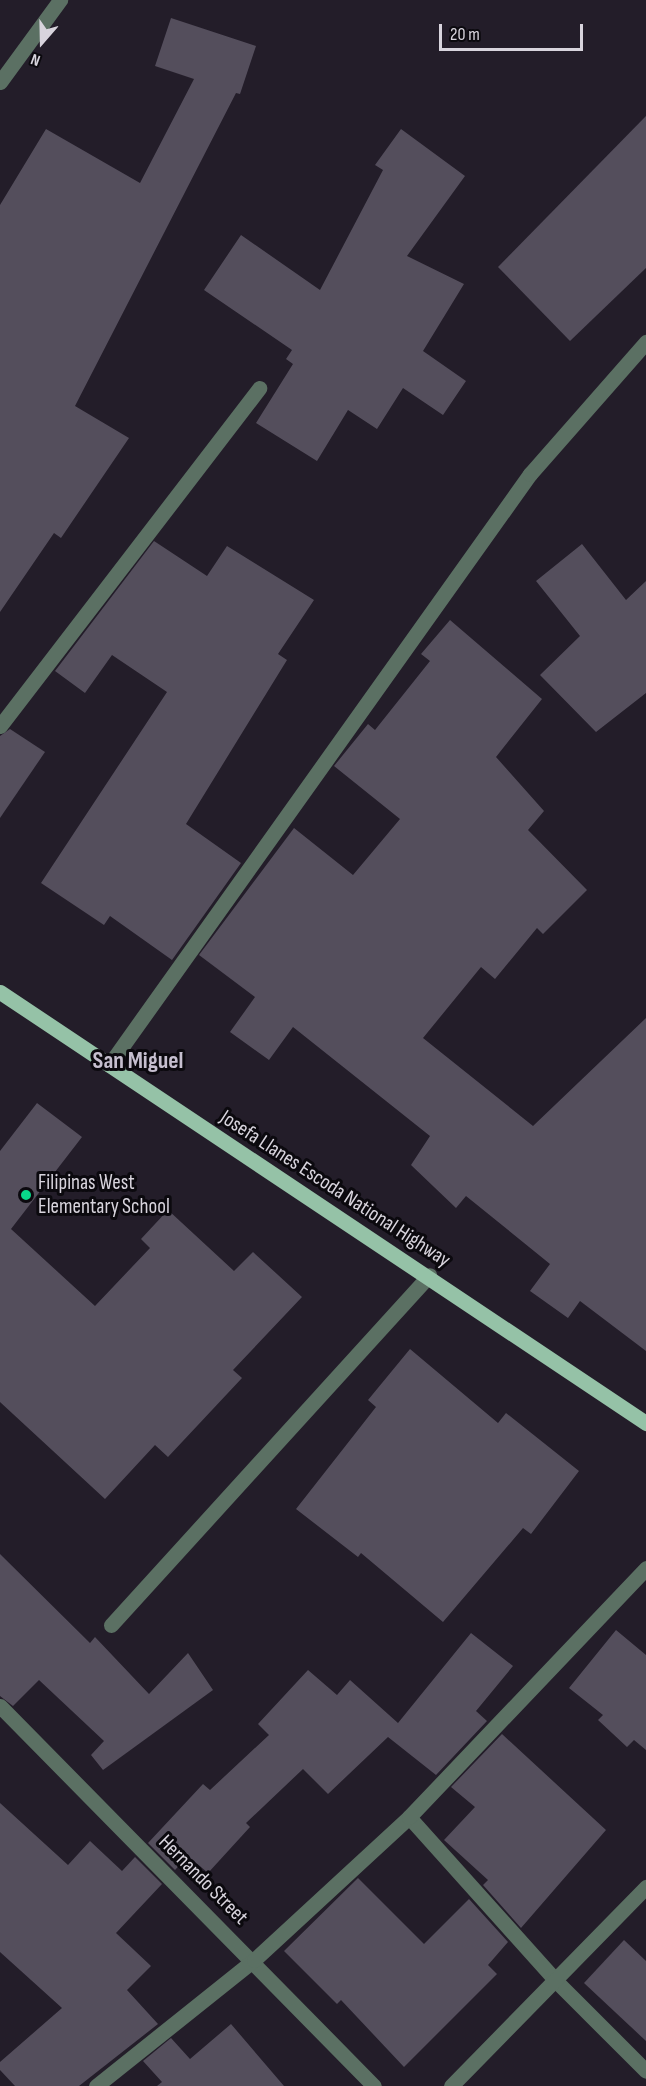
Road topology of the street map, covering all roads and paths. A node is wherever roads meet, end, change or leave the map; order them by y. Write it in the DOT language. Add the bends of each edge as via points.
graph roads {
  1 [pos="60,0"];
  2 [pos="0,82"];
  3 [pos="646,342"];
  4 [pos="259,388"];
  5 [pos="0,726"];
  6 [pos="0,992"];
  7 [pos="109,1065"];
  8 [pos="429,1275"];
  9 [pos="646,1423"];
  10 [pos="646,1568"];
  11 [pos="111,1624"];
  12 [pos="0,1706"];
  13 [pos="409,1816"];
  14 [pos="646,1887"];
  15 [pos="254,1960"];
  16 [pos="555,1981"];
  17 [pos="646,2070"];
  18 [pos="96,2086"];
  19 [pos="374,2086"];
  20 [pos="451,2086"];
  1 -- 2 [label="street"];
  3 -- 7 [label="street" via="530,474"];
  4 -- 5 [label="street"];
  6 -- 7 [label="main road, Josefa Llanes Escoda National Highway"];
  7 -- 8 [label="main road, Josefa Llanes Escoda National Highway"];
  8 -- 9 [label="main road, Josefa Llanes Escoda National Highway"];
  8 -- 11 [label="street"];
  10 -- 13 [label="street"];
  12 -- 15 [label="street, Hernando Street"];
  13 -- 15 [label="street"];
  13 -- 16 [label="street"];
  14 -- 16 [label="street"];
  15 -- 18 [label="street"];
  15 -- 19 [label="street, Hernando Street"];
  16 -- 17 [label="street"];
  16 -- 20 [label="street"];
}
